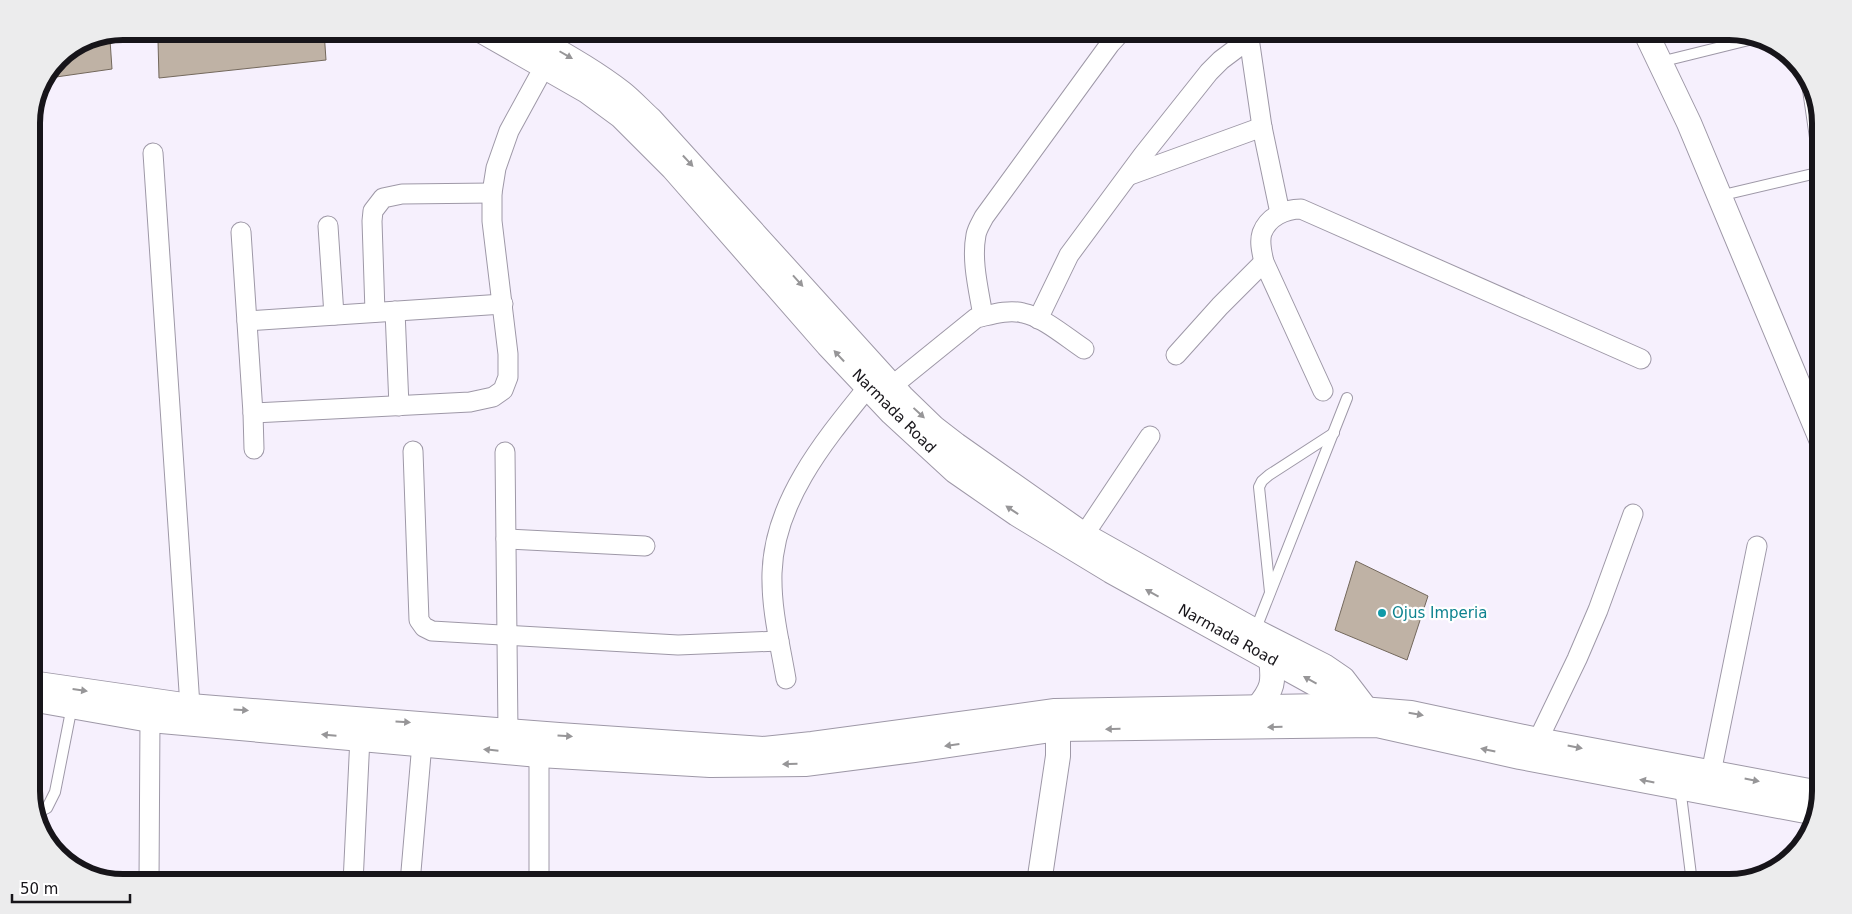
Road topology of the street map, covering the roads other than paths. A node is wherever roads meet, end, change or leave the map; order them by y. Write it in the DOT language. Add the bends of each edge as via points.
graph roads {
  1 [pos="498,40"];
  2 [pos="539,40"];
  3 [pos="1114,40"];
  4 [pos="1244,40"];
  5 [pos="1250,40"];
  6 [pos="1649,40"];
  7 [pos="1742,42"];
  8 [pos="1660,62"];
  9 [pos="544,67"];
  10 [pos="1262,127"];
  11 [pos="153,153"];
  12 [pos="1812,174"];
  13 [pos="1128,175"];
  14 [pos="492,193"];
  15 [pos="1718,196"];
  16 [pos="1280,213"];
  17 [pos="328,226"];
  18 [pos="241,232"];
  19 [pos="1264,262"];
  20 [pos="503,304"];
  21 [pos="395,311"];
  22 [pos="375,312"];
  23 [pos="334,315"];
  24 [pos="984,316"];
  25 [pos="1038,319"];
  26 [pos="247,321"];
  27 [pos="1084,349"];
  28 [pos="1176,355"];
  29 [pos="1641,359"];
  30 [pos="892,386"];
  31 [pos="868,387"];
  32 [pos="1323,391"];
  33 [pos="1348,398"];
  34 [pos="399,406"];
  35 [pos="253,413"];
  36 [pos="1812,418"];
  37 [pos="1334,433"];
  38 [pos="1150,436"];
  39 [pos="254,449"];
  40 [pos="413,451"];
  41 [pos="506,452"];
  42 [pos="1633,514"];
  43 [pos="1084,535"];
  44 [pos="506,539"];
  45 [pos="645,546"];
  46 [pos="1757,546"];
  47 [pos="1270,593"];
  48 [pos="1255,631"];
  49 [pos="507,634"];
  50 [pos="779,641"];
  51 [pos="1271,659"];
  52 [pos="786,679"];
  53 [pos="40,684"];
  54 [pos="40,701"];
  55 [pos="72,706"];
  56 [pos="190,706"];
  57 [pos="1258,707"];
  58 [pos="1361,717"];
  59 [pos="150,720"];
  60 [pos="1056,720"];
  61 [pos="508,731"];
  62 [pos="360,738"];
  63 [pos="1538,740"];
  64 [pos="422,743"];
  65 [pos="540,755"];
  66 [pos="1711,773"];
  67 [pos="1680,786"];
  68 [pos="1812,792"];
  69 [pos="43,810"];
  70 [pos="1809,812"];
  71 [pos="149,874"];
  72 [pos="354,874"];
  73 [pos="411,874"];
  74 [pos="539,874"];
  75 [pos="1040,874"];
  76 [pos="1691,874"];
  1 -- 9 [label="street, Narmada Road"];
  2 -- 30 [label="street, one-way" via="580,63 623,94 650,120"];
  3 -- 24 [label="street" via="984,217 976,234 976,276"];
  4 -- 13 [label="street" via="1209,72"];
  5 -- 10 [label="street"];
  6 -- 8 [label="street"];
  7 -- 8 [label="lane"];
  8 -- 15 [label="street"];
  9 -- 14 [label="street" via="509,131 496,168"];
  31 -- 9 [label="street, Narmada Road, one-way" via="667,161 621,116"];
  10 -- 13 [label="street"];
  10 -- 16 [label="street"];
  11 -- 56 [label="street"];
  12 -- 15 [label="lane"];
  13 -- 25 [label="street" via="1069,255"];
  14 -- 20 [label="street" via="492,220"];
  14 -- 22 [label="street" via="402,194 383,198 377,204 372,221"];
  15 -- 36 [label="street"];
  16 -- 19 [label="street" via="1268,223 1262,234"];
  16 -- 29 [label="street" via="1301,209"];
  17 -- 23 [label="street"];
  18 -- 26 [label="street"];
  19 -- 28 [label="street"];
  19 -- 32 [label="street"];
  20 -- 21 [label="street"];
  20 -- 34 [label="street" via="508,377 503,390 493,397 470,402"];
  21 -- 22 [label="street"];
  21 -- 34 [label="street"];
  22 -- 23 [label="street"];
  23 -- 26 [label="street"];
  24 -- 25 [label="street" via="1010,312"];
  24 -- 30 [label="street" via="976,318"];
  25 -- 27 [label="street"];
  26 -- 35 [label="street"];
  30 -- 43 [label="street, one-way" via="934,428"];
  31 -- 50 [label="street" via="824,440 782,520 772,574"];
  51 -- 31 [label="street, Narmada Road, one-way" via="1017,514 955,471"];
  33 -- 37 [label="lane"];
  34 -- 35 [label="street"];
  35 -- 39 [label="street"];
  37 -- 47 [label="lane"];
  37 -- 47 [label="lane" via="1269,475 1259,487"];
  38 -- 43 [label="street"];
  40 -- 49 [label="street" via="419,620 424,628 432,631"];
  41 -- 44 [label="street"];
  42 -- 63 [label="street" via="1598,610"];
  43 -- 48 [label="street"];
  44 -- 45 [label="street"];
  44 -- 49 [label="street"];
  46 -- 66 [label="street"];
  47 -- 48 [label="lane"];
  48 -- 58 [label="street" via="1343,679"];
  49 -- 50 [label="street" via="678,644"];
  49 -- 61 [label="street"];
  50 -- 52 [label="street"];
  51 -- 57 [label="street" via="1272,684"];
  58 -- 51 [label="street, Narmada Road, one-way" via="1321,687"];
  53 -- 56 [label="street, one-way"];
  54 -- 55 [label="street"];
  55 -- 59 [label="street"];
  55 -- 69 [label="lane" via="55,792"];
  56 -- 61 [label="street, one-way"];
  57 -- 58 [label="street" via="1324,706"];
  57 -- 60 [label="street"];
  58 -- 60 [label="street, one-way"];
  58 -- 63 [label="street, one-way" via="1411,713"];
  67 -- 58 [label="street, one-way" via="1520,757"];
  62 -- 59 [label="street, one-way"];
  59 -- 71 [label="street"];
  61 -- 60 [label="street, one-way" via="764,749"];
  60 -- 65 [label="street, one-way" via="914,750 805,764 710,766"];
  60 -- 75 [label="street" via="1058,756"];
  61 -- 65 [label="street"];
  62 -- 64 [label="street"];
  62 -- 72 [label="street"];
  63 -- 66 [label="street, one-way"];
  65 -- 64 [label="street, one-way"];
  64 -- 73 [label="street"];
  65 -- 74 [label="street"];
  66 -- 68 [label="street, one-way"];
  67 -- 70 [label="street"];
  67 -- 76 [label="lane"];
}
